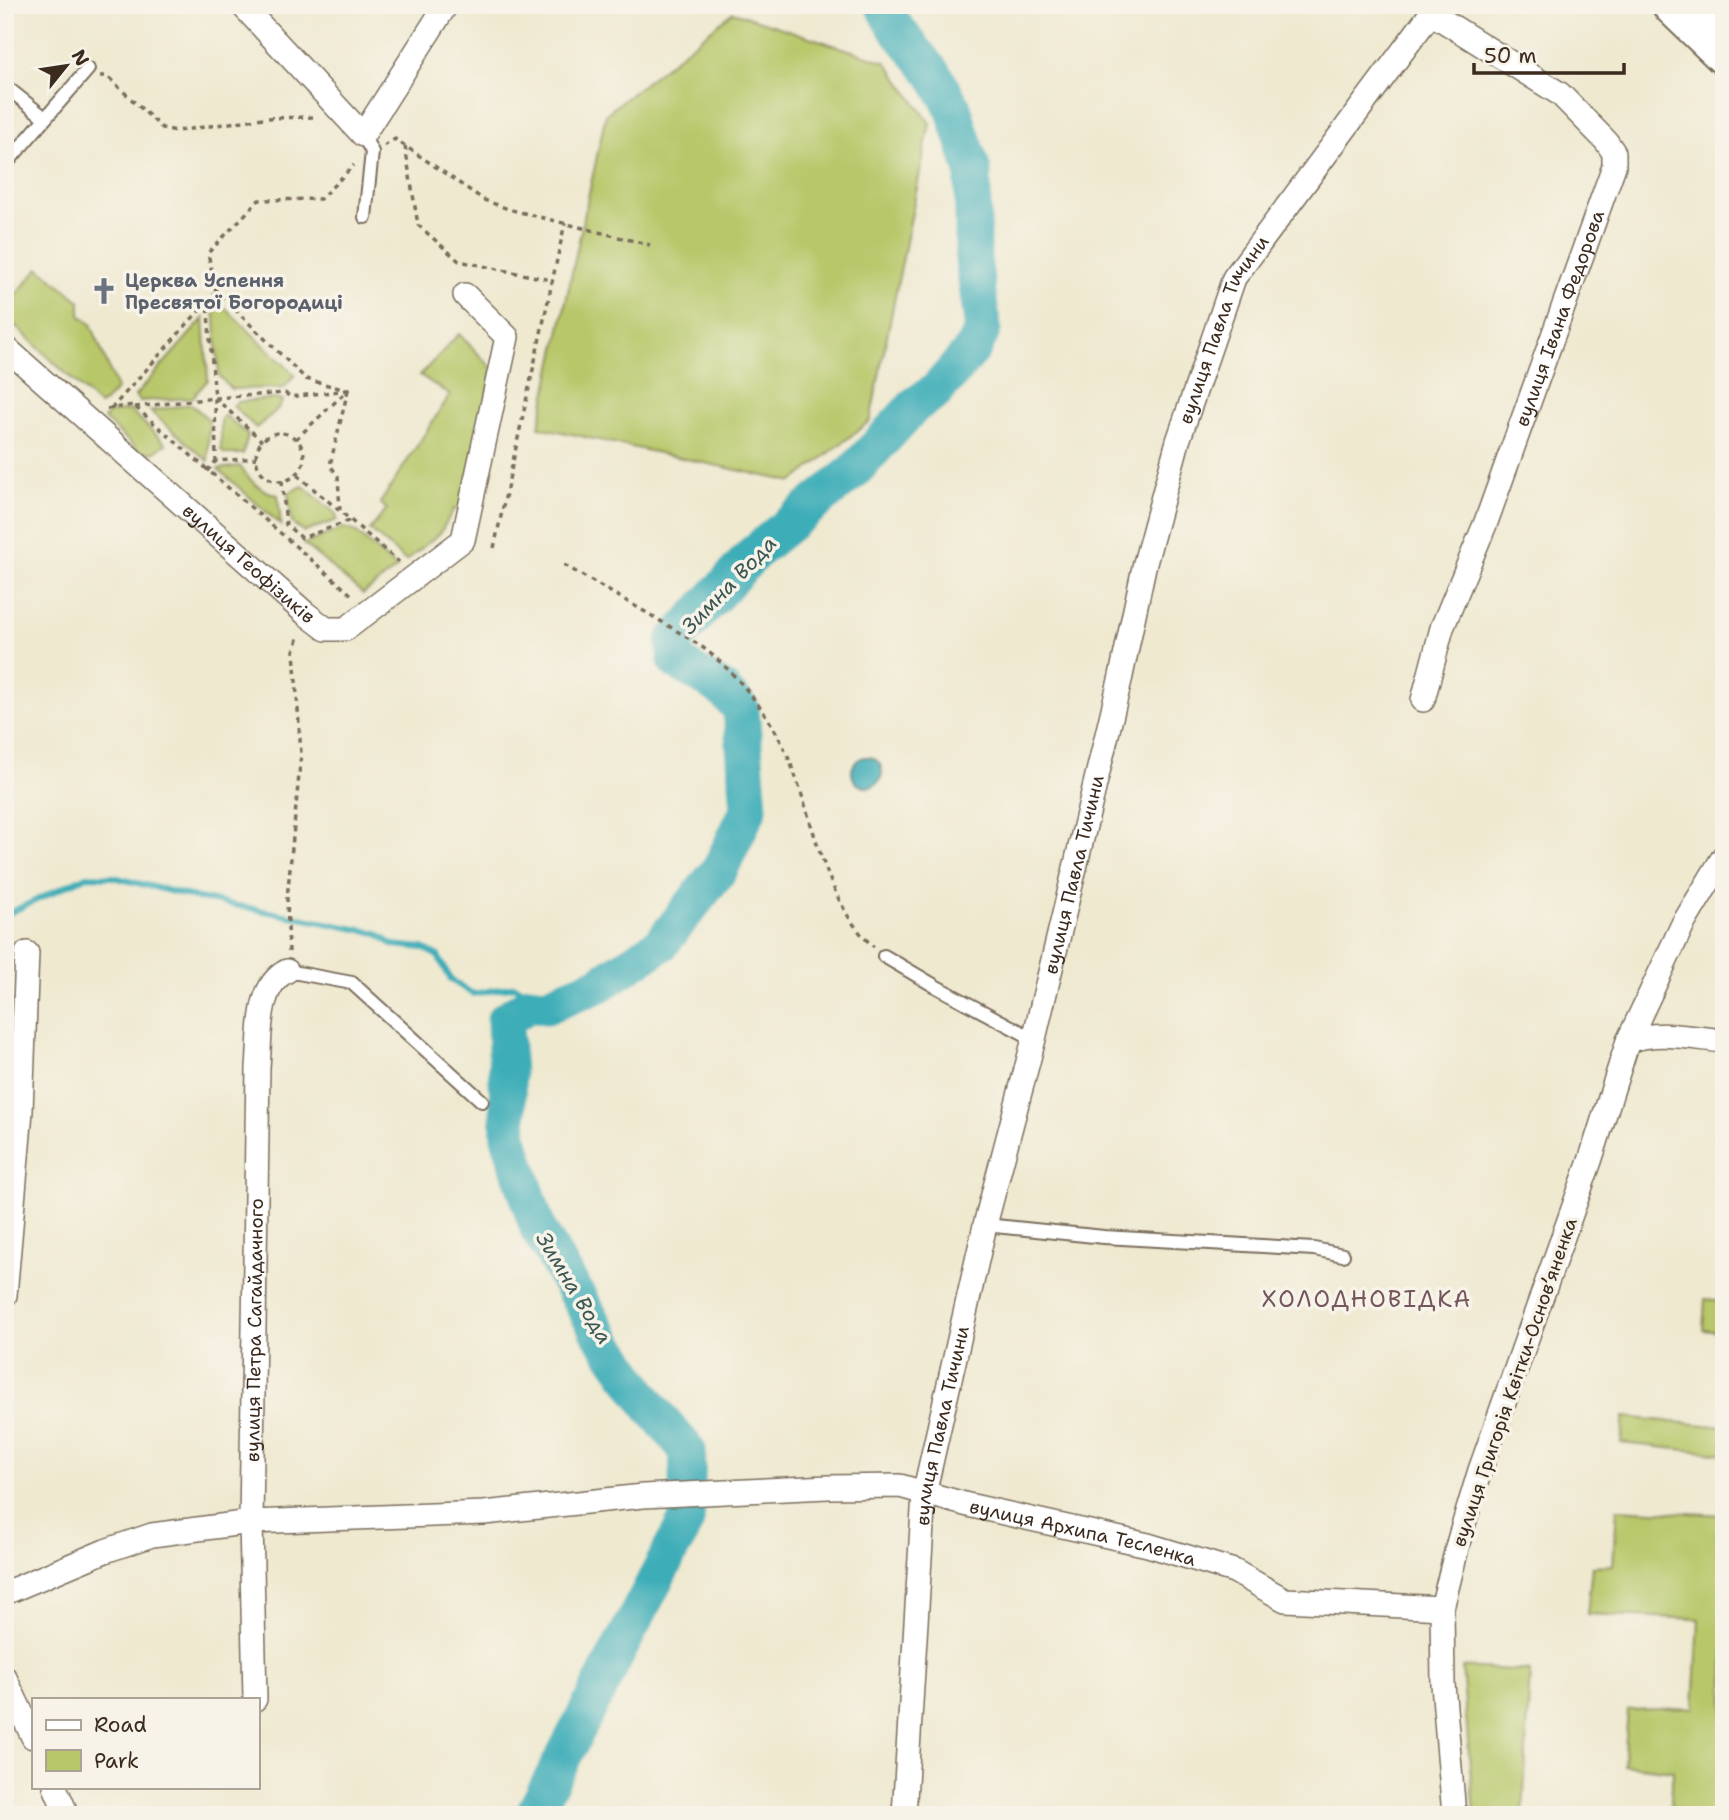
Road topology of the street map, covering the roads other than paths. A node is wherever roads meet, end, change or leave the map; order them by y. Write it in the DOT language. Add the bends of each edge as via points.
graph roads {
  1 [pos="242,5"];
  2 [pos="446,5"];
  3 [pos="1672,5"];
  4 [pos="1713,5"];
  5 [pos="1434,9"];
  6 [pos="1724,16"];
  7 [pos="1724,55"];
  8 [pos="91,74"];
  9 [pos="5,86"];
  10 [pos="45,118"];
  11 [pos="367,144"];
  12 [pos="5,165"];
  13 [pos="365,217"];
  14 [pos="464,295"];
  15 [pos="5,347"];
  16 [pos="1423,700"];
  17 [pos="1724,856"];
  18 [pos="27,953"];
  19 [pos="884,956"];
  20 [pos="287,971"];
  21 [pos="1034,1039"];
  22 [pos="1628,1041"];
  23 [pos="1724,1041"];
  24 [pos="482,1101"];
  25 [pos="985,1225"];
  26 [pos="1343,1255"];
  27 [pos="5,1295"];
  28 [pos="923,1494"];
  29 [pos="251,1522"];
  30 [pos="5,1593"];
  31 [pos="1442,1608"];
  32 [pos="5,1678"];
  33 [pos="255,1698"];
  34 [pos="32,1735"];
  35 [pos="55,1788"];
  36 [pos="67,1815"];
  37 [pos="904,1815"];
  38 [pos="1454,1815"];
  1 -- 11 [label="street"];
  2 -- 11 [label="street"];
  3 -- 7 [label="highway"];
  4 -- 6 [label="highway"];
  5 -- 16 [label="street, вулиця Івана Федорова" via="1560,94 1606,141 1614,153 1614,166 1486,522 1442,628"];
  5 -- 21 [label="street, вулиця Павла Тичини" via="1234,278 1178,441 1143,567"];
  8 -- 10 [label="lane"];
  9 -- 10 [label="lane"];
  10 -- 12 [label="lane"];
  11 -- 13 [label="lane"];
  14 -- 15 [label="street, вулиця Геофізиків" via="507,337 463,540 346,629 326,629 316,621"];
  17 -- 22 [label="street, вулиця Григорія Квітки-Основʼяненка" via="1683,924"];
  18 -- 27 [label="street" via="21,1111"];
  19 -- 21 [label="lane"];
  20 -- 24 [label="lane" via="352,983"];
  20 -- 29 [label="street, вулиця Петра Сагайдачного" via="271,985 264,1004 258,1067"];
  21 -- 25 [label="street, вулиця Павла Тичини"];
  22 -- 23 [label="street" via="1657,1035"];
  22 -- 31 [label="street, вулиця Григорія Квітки-Основʼяненка" via="1480,1471"];
  25 -- 26 [label="lane" via="1314,1249"];
  25 -- 28 [label="street, вулиця Павла Тичини"];
  28 -- 29 [label="street, вулиця Архипа Тесленка" via="900,1486 828,1487 643,1496 485,1513"];
  28 -- 31 [label="street, вулиця Архипа Тесленка" via="1148,1545 1234,1571 1285,1600"];
  28 -- 37 [label="street, вулиця Павла Тичини"];
  29 -- 30 [label="street, вулиця Архипа Тесленка" via="152,1535"];
  29 -- 33 [label="street, вулиця Петра Сагайдачного"];
  31 -- 38 [label="street, вулиця Григорія Квітки-Основʼяненка"];
  32 -- 34 [label="street"];
  35 -- 36 [label="street"];
}
